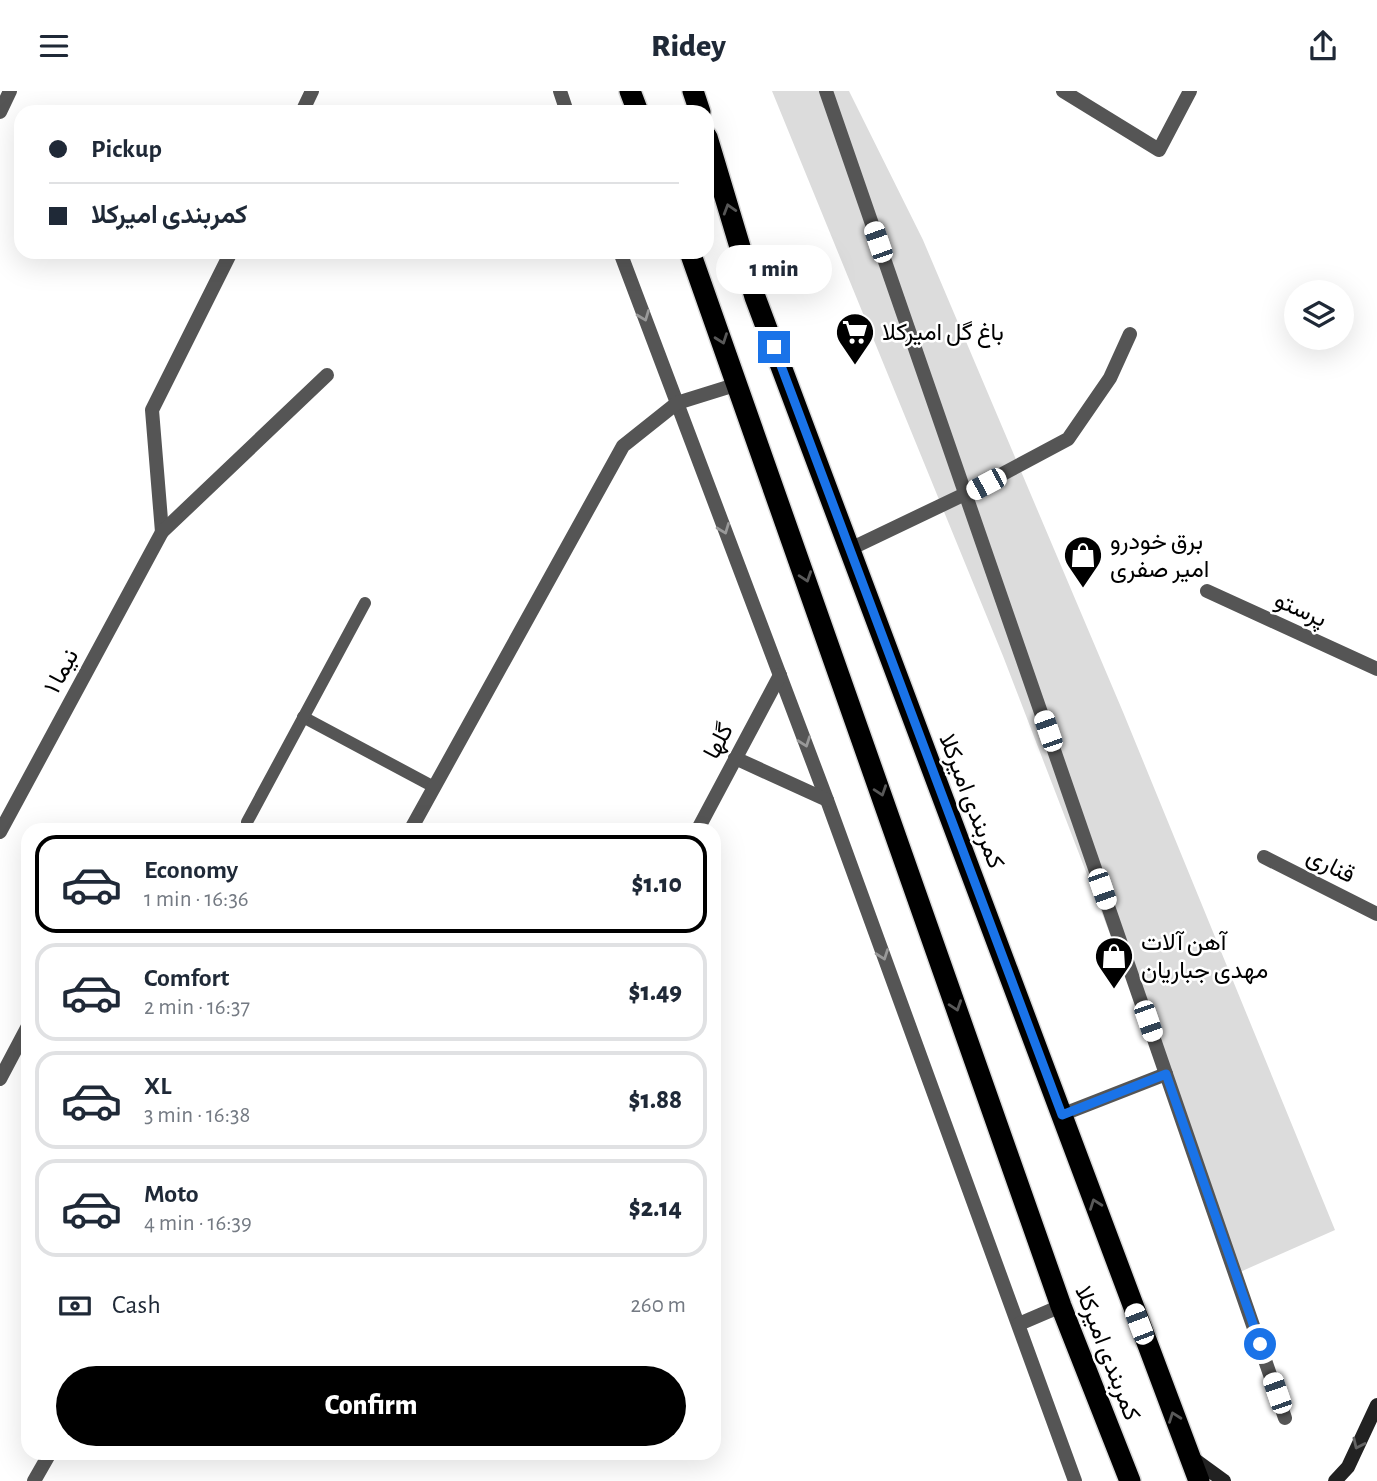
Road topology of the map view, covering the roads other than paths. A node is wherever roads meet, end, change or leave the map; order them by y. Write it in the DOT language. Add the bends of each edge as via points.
graph roads {
  1 [pos="10,91"];
  2 [pos="826,91"];
  3 [pos="1063,91"];
  4 [pos="1190,91"];
  5 [pos="0,112"];
  6 [pos="714,160"];
  7 [pos="228,259"];
  8 [pos="623,259"];
  9 [pos="693,259"];
  10 [pos="1130,334"];
  11 [pos="327,375"];
  12 [pos="738,384"];
  13 [pos="677,403"];
  14 [pos="965,495"];
  15 [pos="162,532"];
  16 [pos="850,548"];
  17 [pos="1207,591"];
  18 [pos="365,603"];
  19 [pos="1377,669"];
  20 [pos="780,675"];
  21 [pos="303,717"];
  22 [pos="735,758"];
  23 [pos="434,787"];
  24 [pos="827,800"];
  25 [pos="247,822"];
  26 [pos="414,823"];
  27 [pos="701,823"];
  28 [pos="0,832"];
  29 [pos="1264,857"];
  30 [pos="1377,914"];
  31 [pos="21,1039"];
  32 [pos="1166,1074"];
  33 [pos="0,1079"];
  34 [pos="1062,1115"];
  35 [pos="1061,1306"];
  36 [pos="1019,1324"];
  37 [pos="1377,1405"];
  38 [pos="1285,1418"];
  39 [pos="1188,1455"];
  40 [pos="46,1460"];
  41 [pos="34,1481"];
  42 [pos="1075,1481"];
  43 [pos="1130,1481"];
  44 [pos="1199,1481"];
  45 [pos="1224,1481"];
  46 [pos="1335,1481"];
  1 -- 5 [label="street"];
  2 -- 14 [label="street"];
  3 -- 4 [label="street" via="1159,150"];
  16 -- 6 [label="highway, کمربندی امیرکلا, one-way" via="755,297"];
  7 -- 15 [label="street" via="152,411"];
  8 -- 13 [label="street, one-way"];
  9 -- 12 [label="highway, کمربندی امیرکلا, one-way"];
  10 -- 14 [label="street" via="1110,378 1068,439"];
  11 -- 15 [label="street, نیما ۱"];
  12 -- 13 [label="street"];
  12 -- 35 [label="highway, کمربندی امیرکلا, one-way"];
  13 -- 20 [label="street, one-way"];
  13 -- 23 [label="street" via="623,446"];
  14 -- 16 [label="street"];
  14 -- 32 [label="street"];
  15 -- 28 [label="street, نیما ۱"];
  16 -- 34 [label="highway, کمربندی امیرکلا"];
  17 -- 19 [label="street, پرستو"];
  18 -- 21 [label="lane"];
  20 -- 22 [label="street, گلها"];
  20 -- 24 [label="street, one-way"];
  21 -- 23 [label="lane"];
  21 -- 25 [label="lane"];
  22 -- 24 [label="street"];
  22 -- 27 [label="street, گلها"];
  23 -- 26 [label="street"];
  24 -- 36 [label="street, one-way"];
  29 -- 30 [label="street, قناری"];
  31 -- 33 [label="street"];
  32 -- 34 [label="street"];
  32 -- 38 [label="street"];
  39 -- 34 [label="highway, کمربندی امیرکلا, one-way"];
  35 -- 36 [label="street"];
  35 -- 43 [label="highway, کمربندی امیرکلا"];
  36 -- 42 [label="street"];
  37 -- 46 [label="main road, one-way" via="1348,1467"];
  39 -- 44 [label="highway, کمربندی امیرکلا"];
  39 -- 45 [label="main road"];
  40 -- 41 [label="street"];
}
